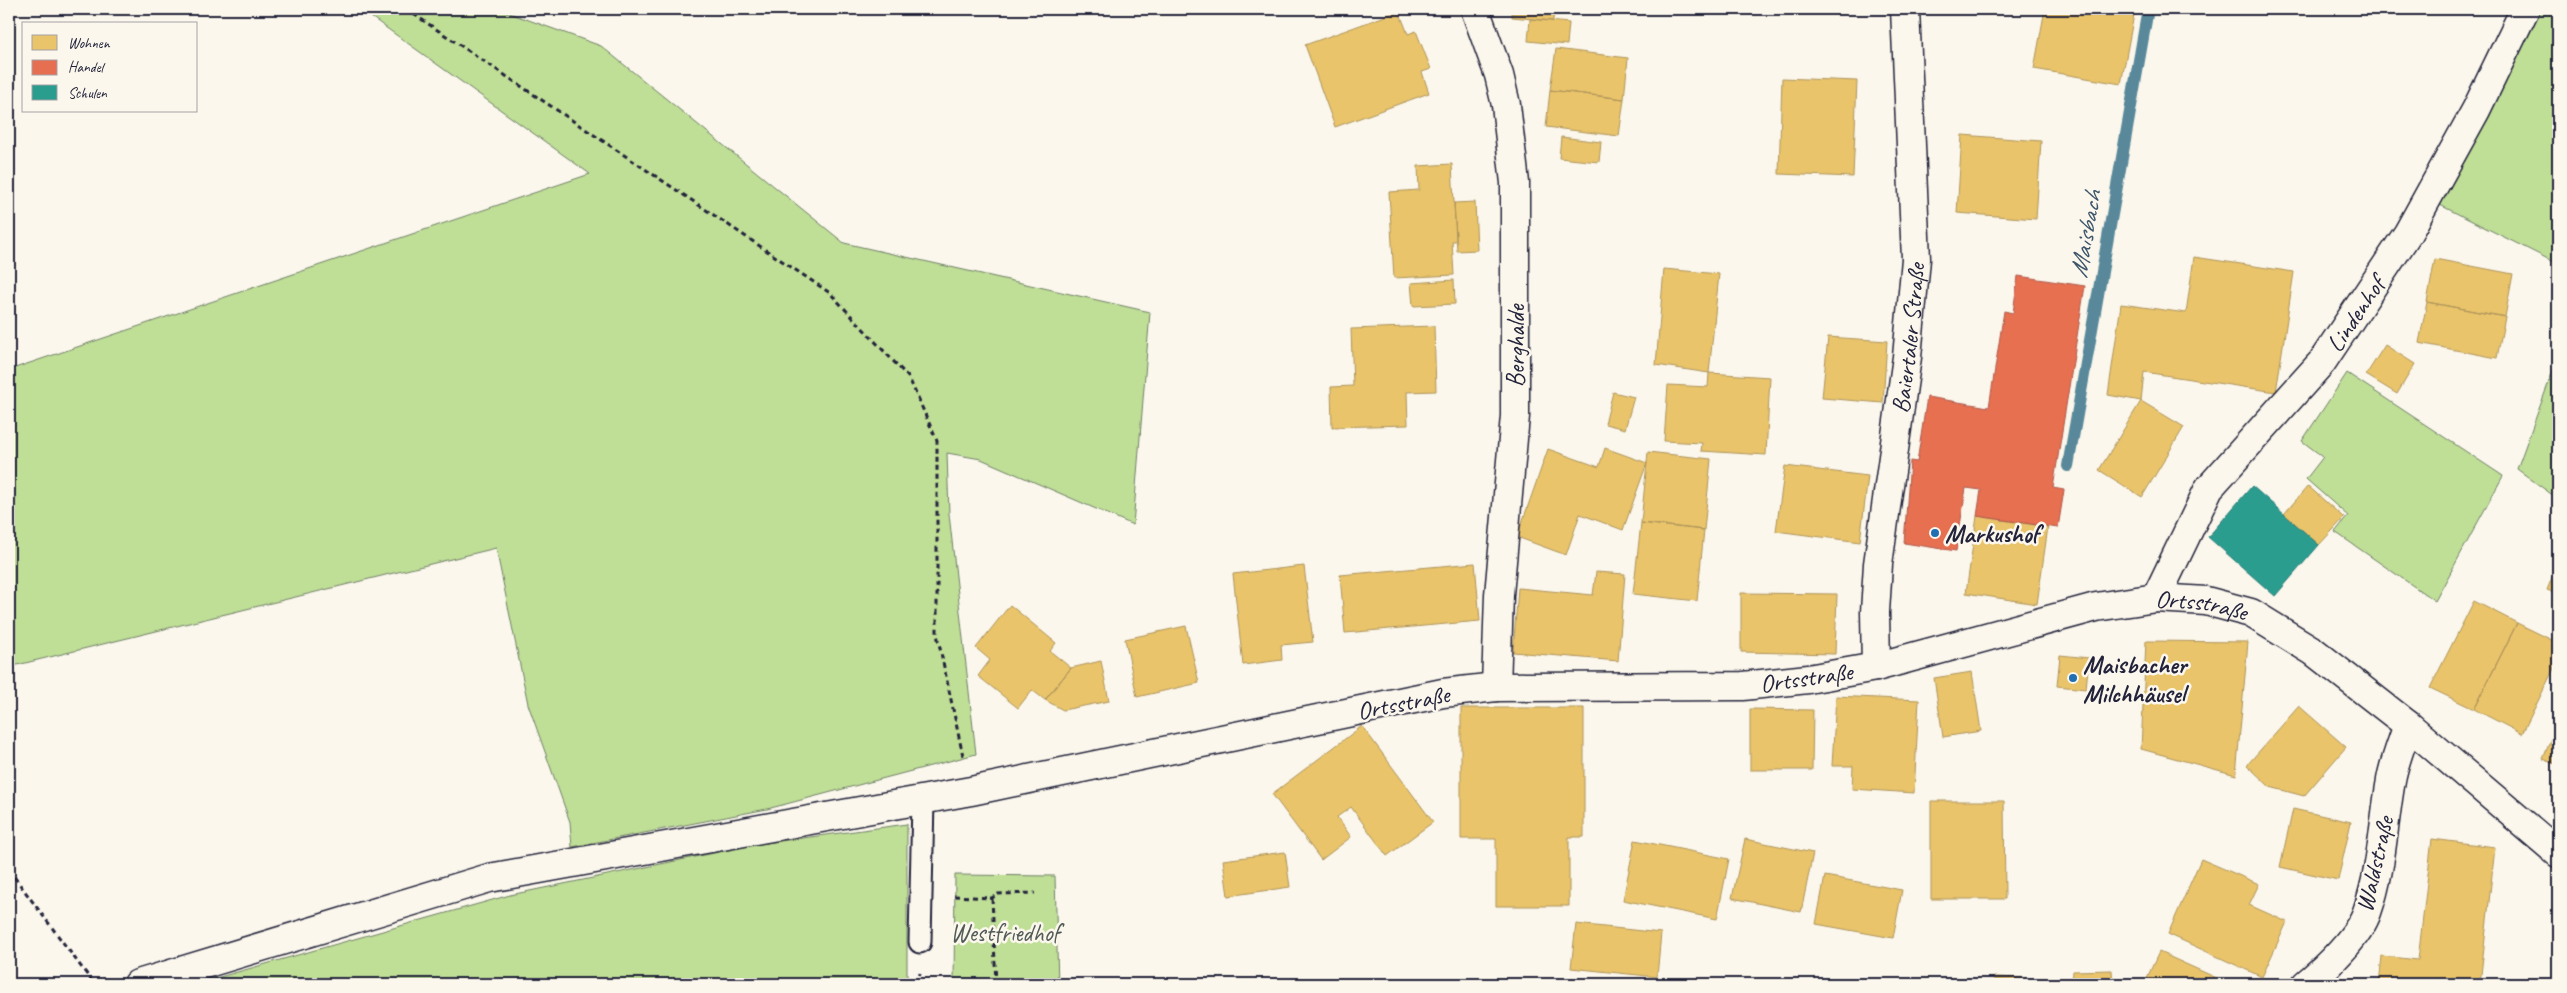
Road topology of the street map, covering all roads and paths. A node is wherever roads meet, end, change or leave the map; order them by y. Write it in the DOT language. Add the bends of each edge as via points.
graph roads {
  1 [pos="406,9"];
  2 [pos="1475,9"];
  3 [pos="1905,9"];
  4 [pos="2525,9"];
  5 [pos="2156,598"];
  6 [pos="1876,667"];
  7 [pos="1496,687"];
  8 [pos="2408,726"];
  9 [pos="971,791"];
  10 [pos="923,800"];
  11 [pos="2558,853"];
  12 [pos="9,870"];
  13 [pos="921,894"];
  14 [pos="1035,894"];
  15 [pos="992,898"];
  16 [pos="920,942"];
  17 [pos="94,984"];
  18 [pos="138,984"];
  19 [pos="996,984"];
  20 [pos="2306,984"];
  1 -- 9 [label="path" via="830,293 909,378 937,441 937,634"];
  2 -- 7 [label="street, Berghalde" via="1499,75 1506,105 1515,184 1515,416 1498,595"];
  3 -- 6 [label="street, Baiertaler Straße" via="1916,259 1908,357 1878,564"];
  4 -- 5 [label="street, Lindenhof" via="2476,110 2408,233 2322,362 2209,488"];
  5 -- 6 [label="street, Ortsstraße" via="2096,607"];
  5 -- 8 [label="street, Ortsstraße" via="2206,601 2251,613 2314,651"];
  6 -- 7 [label="street, Ortsstraße" via="1743,686"];
  7 -- 9 [label="street, Ortsstraße" via="1443,693"];
  8 -- 11 [label="street, Ortsstraße"];
  8 -- 20 [label="street, Waldstraße" via="2391,778 2379,862 2367,913 2346,945 2325,969"];
  9 -- 10 [label="street, Ortsstraße"];
  10 -- 13 [label="lane"];
  10 -- 18 [label="street, Ortsstraße" via="489,878"];
  12 -- 17 [label="path"];
  13 -- 15 [label="path"];
  13 -- 16 [label="lane"];
  14 -- 15 [label="path" via="998,894"];
  15 -- 19 [label="path"];
}
